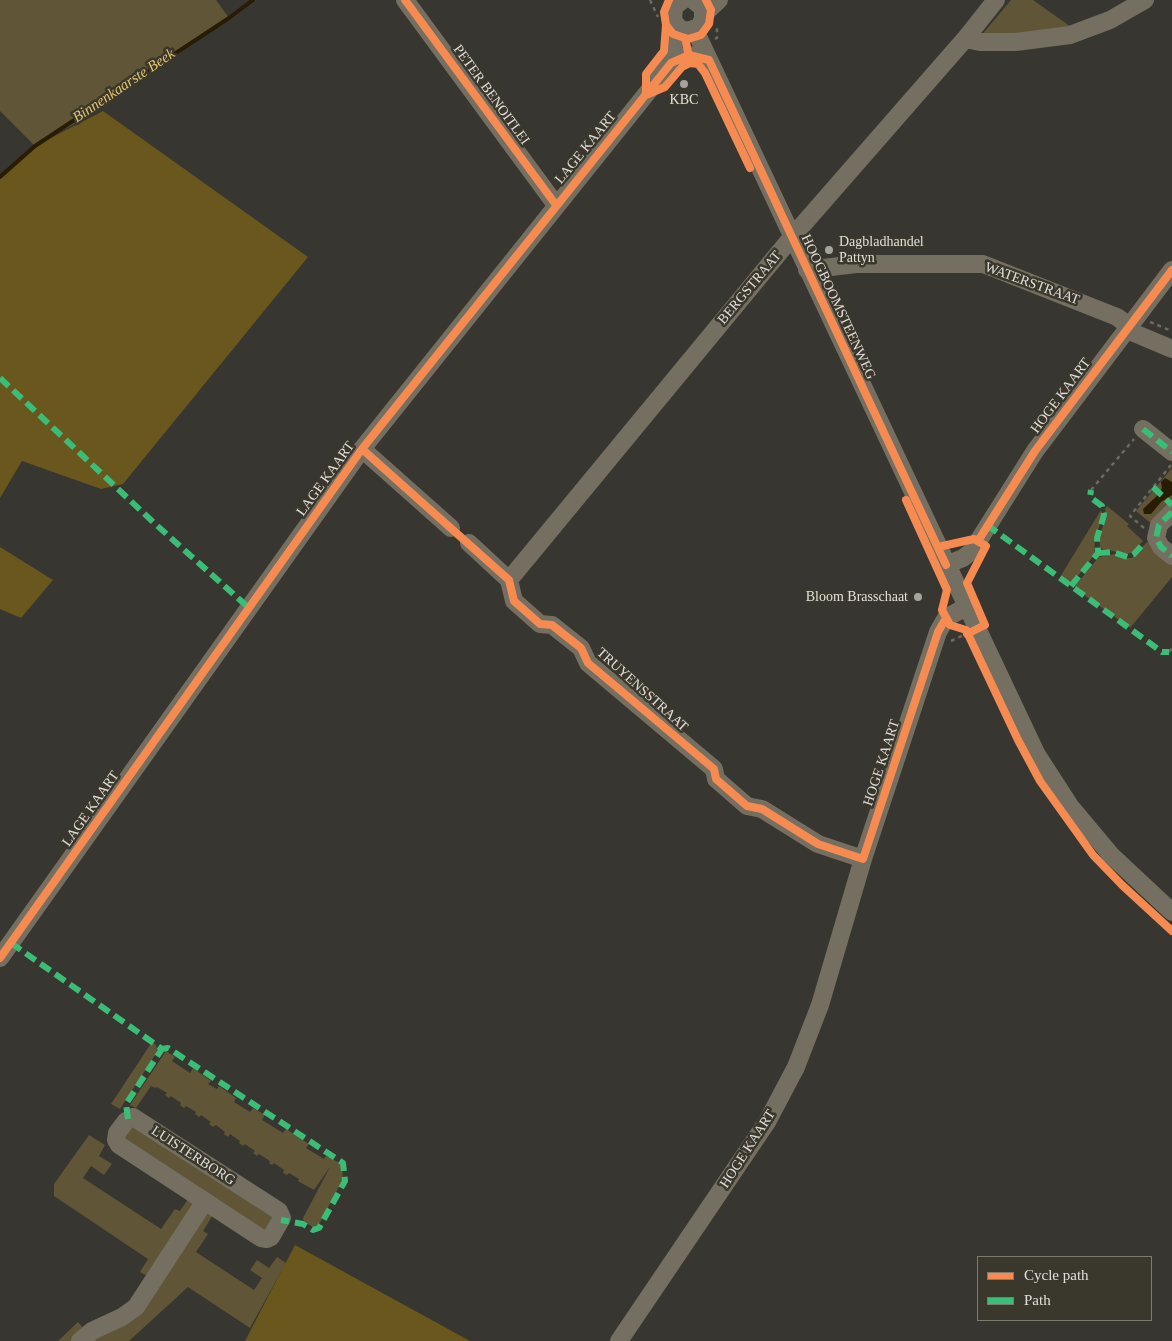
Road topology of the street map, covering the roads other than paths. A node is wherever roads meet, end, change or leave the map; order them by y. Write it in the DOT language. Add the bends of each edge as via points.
graph roads {
  1 [pos="405,0"];
  2 [pos="996,0"];
  3 [pos="1146,0"];
  4 [pos="691,11"];
  5 [pos="965,39"];
  6 [pos="709,60"];
  7 [pos="672,63"];
  8 [pos="556,205"];
  9 [pos="792,237"];
  10 [pos="806,270"];
  11 [pos="1172,270"];
  12 [pos="1127,330"];
  13 [pos="1172,349"];
  14 [pos="1143,429"];
  15 [pos="362,449"];
  16 [pos="1172,452"];
  17 [pos="1172,512"];
  18 [pos="451,528"];
  19 [pos="469,544"];
  20 [pos="1172,556"];
  21 [pos="946,565"];
  22 [pos="509,580"];
  23 [pos="966,607"];
  24 [pos="863,860"];
  25 [pos="1172,912"];
  26 [pos="0,958"];
  27 [pos="205,1201"];
  28 [pos="80,1341"];
  29 [pos="619,1341"];
  1 -- 8 [label="street, PETER BENOITLEI"];
  2 -- 5 [label="street, BERGSTRAAT"];
  3 -- 5 [label="street" via="1110,20 1070,35 1016,42"];
  4 -- 6 [label="street, HOOGBOOMSTEENWEG"];
  4 -- 7 [label="street"];
  5 -- 9 [label="street, BERGSTRAAT"];
  6 -- 7 [label="street" via="689,56"];
  6 -- 9 [label="street, HOOGBOOMSTEENWEG"];
  7 -- 8 [label="street, LAGE KAART"];
  8 -- 15 [label="street, LAGE KAART"];
  9 -- 10 [label="street, HOOGBOOMSTEENWEG"];
  9 -- 22 [label="street, BERGSTRAAT"];
  10 -- 12 [label="street, WATERSTRAAT" via="856,264 983,264 1117,317 1125,323"];
  10 -- 21 [label="street, HOOGBOOMSTEENWEG"];
  11 -- 12 [label="street, HOGE KAART"];
  12 -- 13 [label="street, WATERSTRAAT"];
  12 -- 21 [label="street, HOGE KAART" via="1035,451 972,551"];
  14 -- 16 [label="street"];
  15 -- 18 [label="street"];
  15 -- 26 [label="street, LAGE KAART"];
  17 -- 20 [label="street" via="1156,531 1161,547"];
  19 -- 22 [label="street"];
  21 -- 23 [label="street, HOOGBOOMSTEENWEG"];
  22 -- 24 [label="street, TRUYENSSTRAAT" via="514,601 540,624 552,625 581,648 588,662 714,769 716,779 748,806 762,809 818,844"];
  23 -- 24 [label="street, HOGE KAART" via="946,618 938,632"];
  23 -- 25 [label="street, HOOGBOOMSTEENWEG" via="972,635 1070,806 1111,855"];
  24 -- 29 [label="street, HOGE KAART" via="820,1005 796,1067 768,1122"];
  27 -- 27 [label="street, LUISTERBORG" via="264,1239 271,1237 282,1218 279,1211 136,1118 128,1119 116,1136 119,1145"];
  27 -- 28 [label="street" via="136,1307"];
}
